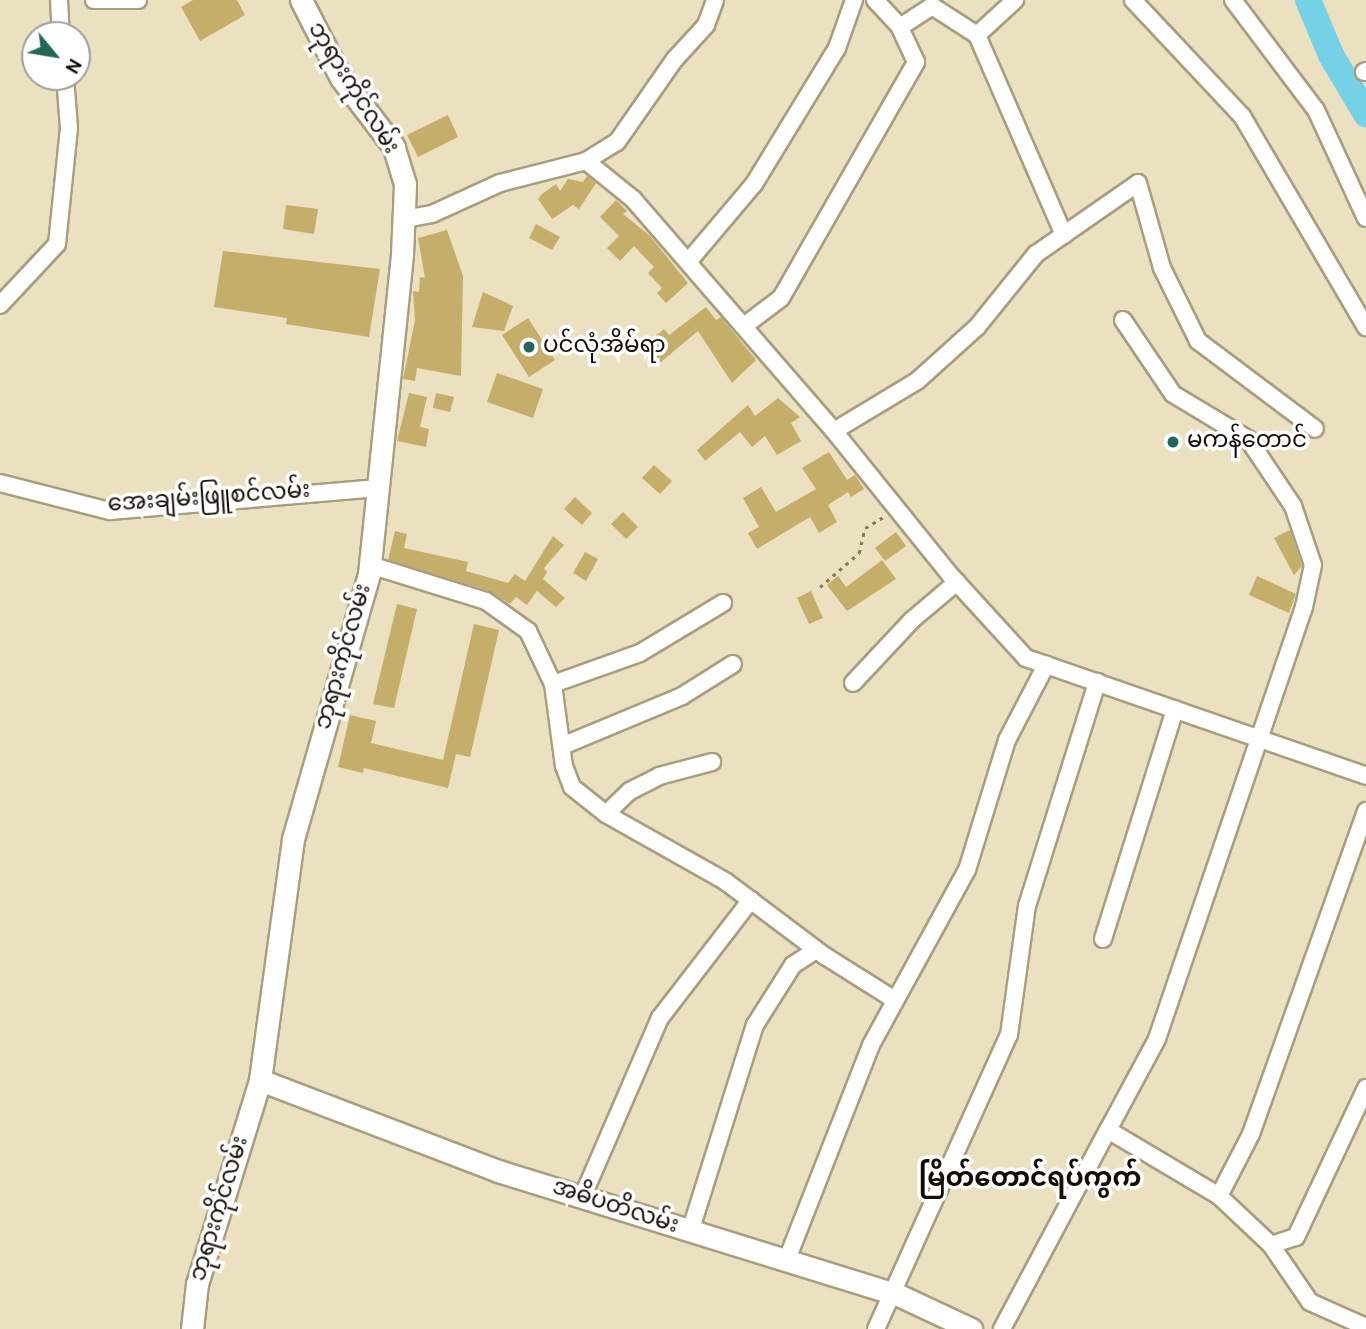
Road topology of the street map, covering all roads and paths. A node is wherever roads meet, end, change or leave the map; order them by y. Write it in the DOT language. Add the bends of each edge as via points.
graph roads {
  1 [pos="58,0"];
  2 [pos="94,0"];
  3 [pos="301,0"];
  4 [pos="715,0"];
  5 [pos="854,0"];
  6 [pos="875,0"];
  7 [pos="1015,0"];
  8 [pos="1133,0"];
  9 [pos="1233,0"];
  10 [pos="132,1"];
  11 [pos="60,21"];
  12 [pos="900,27"];
  13 [pos="977,35"];
  14 [pos="66,91"];
  15 [pos="586,161"];
  16 [pos="1366,218"];
  17 [pos="404,219"];
  18 [pos="1064,235"];
  19 [pos="688,262"];
  20 [pos="0,305"];
  21 [pos="1123,320"];
  22 [pos="744,326"];
  23 [pos="1366,327"];
  24 [pos="1315,429"];
  25 [pos="834,431"];
  26 [pos="0,483"];
  27 [pos="378,488"];
  28 [pos="897,509"];
  29 [pos="370,565"];
  30 [pos="957,582"];
  31 [pos="820,587"];
  32 [pos="723,603"];
  33 [pos="733,664"];
  34 [pos="1046,665"];
  35 [pos="1097,682"];
  36 [pos="853,683"];
  37 [pos="553,684"];
  38 [pos="1175,709"];
  39 [pos="1258,738"];
  40 [pos="562,746"];
  41 [pos="712,762"];
  42 [pos="1366,776"];
  43 [pos="1366,811"];
  44 [pos="606,814"];
  45 [pos="751,900"];
  46 [pos="1102,939"];
  47 [pos="816,950"];
  48 [pos="895,1000"];
  49 [pos="260,1080"];
  50 [pos="1366,1088"];
  51 [pos="1108,1130"];
  52 [pos="1219,1196"];
  53 [pos="582,1198"];
  54 [pos="690,1232"];
  55 [pos="1271,1245"];
  56 [pos="786,1262"];
  57 [pos="896,1294"];
  58 [pos="1357,1326"];
  59 [pos="192,1329"];
  60 [pos="876,1329"];
  61 [pos="971,1329"];
  62 [pos="1002,1329"];
  1 -- 11 [label="street"];
  2 -- 10 [label="street"];
  3 -- 17 [label="street, ဘုရားကိုင်လမ်း" via="341,78 394,147 405,184"];
  4 -- 15 [label="street" via="706,25 675,59 617,142"];
  5 -- 19 [label="street" via="836,48 754,184"];
  6 -- 12 [label="street"];
  7 -- 13 [label="street"];
  8 -- 23 [label="street" via="1242,116"];
  9 -- 16 [label="street" via="1316,110"];
  12 -- 13 [label="street" via="932,6"];
  12 -- 22 [label="street" via="916,62 781,298"];
  13 -- 18 [label="street"];
  14 -- 20 [label="street" via="69,128 57,244"];
  15 -- 17 [label="street" via="500,183 432,214"];
  15 -- 19 [label="street" via="632,199"];
  17 -- 27 [label="street, ဘုရားကိုင်လမ်း"];
  18 -- 24 [label="street" via="1138,183 1162,268 1198,341"];
  18 -- 25 [label="street" via="1035,254 977,327 917,381"];
  19 -- 22 [label="street"];
  21 -- 39 [label="street" via="1173,394 1248,439 1293,506 1313,565 1304,607"];
  22 -- 25 [label="street"];
  25 -- 28 [label="street"];
  26 -- 27 [label="street, အေးချမ်းဖြူစင်လမ်း" via="110,511"];
  27 -- 29 [label="street, ဘုရားကိုင်လမ်း"];
  28 -- 30 [label="street"];
  28 -- 31 [label="path" via="866,528 859,553"];
  29 -- 37 [label="street" via="486,601 507,614 528,631"];
  29 -- 49 [label="street, ဘုရားကိုင်လမ်း" via="293,839"];
  30 -- 34 [label="street" via="1027,658"];
  30 -- 36 [label="street" via="912,620"];
  32 -- 37 [label="street" via="640,653"];
  33 -- 40 [label="street" via="682,696"];
  34 -- 35 [label="street"];
  34 -- 48 [label="street" via="1007,740 967,870"];
  35 -- 38 [label="street"];
  35 -- 57 [label="street" via="1027,906 1009,1035"];
  37 -- 40 [label="street"];
  38 -- 39 [label="street"];
  38 -- 46 [label="street"];
  39 -- 42 [label="street"];
  39 -- 51 [label="street" via="1157,1039"];
  40 -- 44 [label="street" via="572,787"];
  41 -- 44 [label="street" via="659,776 630,791"];
  43 -- 52 [label="street" via="1251,1134"];
  44 -- 45 [label="street"];
  45 -- 47 [label="street"];
  45 -- 53 [label="street" via="660,1018"];
  47 -- 48 [label="street"];
  47 -- 54 [label="street" via="793,965 755,1025"];
  48 -- 56 [label="street" via="871,1045"];
  49 -- 53 [label="street, အဓိပတိလမ်း" via="498,1171"];
  49 -- 59 [label="street, ဘုရားကိုင်လမ်း" via="197,1284"];
  50 -- 55 [label="street" via="1296,1237"];
  51 -- 52 [label="street"];
  51 -- 62 [label="street"];
  52 -- 55 [label="street"];
  53 -- 54 [label="street, အဓိပတိလမ်း"];
  54 -- 56 [label="street, အဓိပတိလမ်း"];
  55 -- 58 [label="street" via="1310,1301"];
  56 -- 57 [label="street, အဓိပတိလမ်း"];
  57 -- 60 [label="street"];
  57 -- 61 [label="street, အဓိပတိလမ်း"];
}
